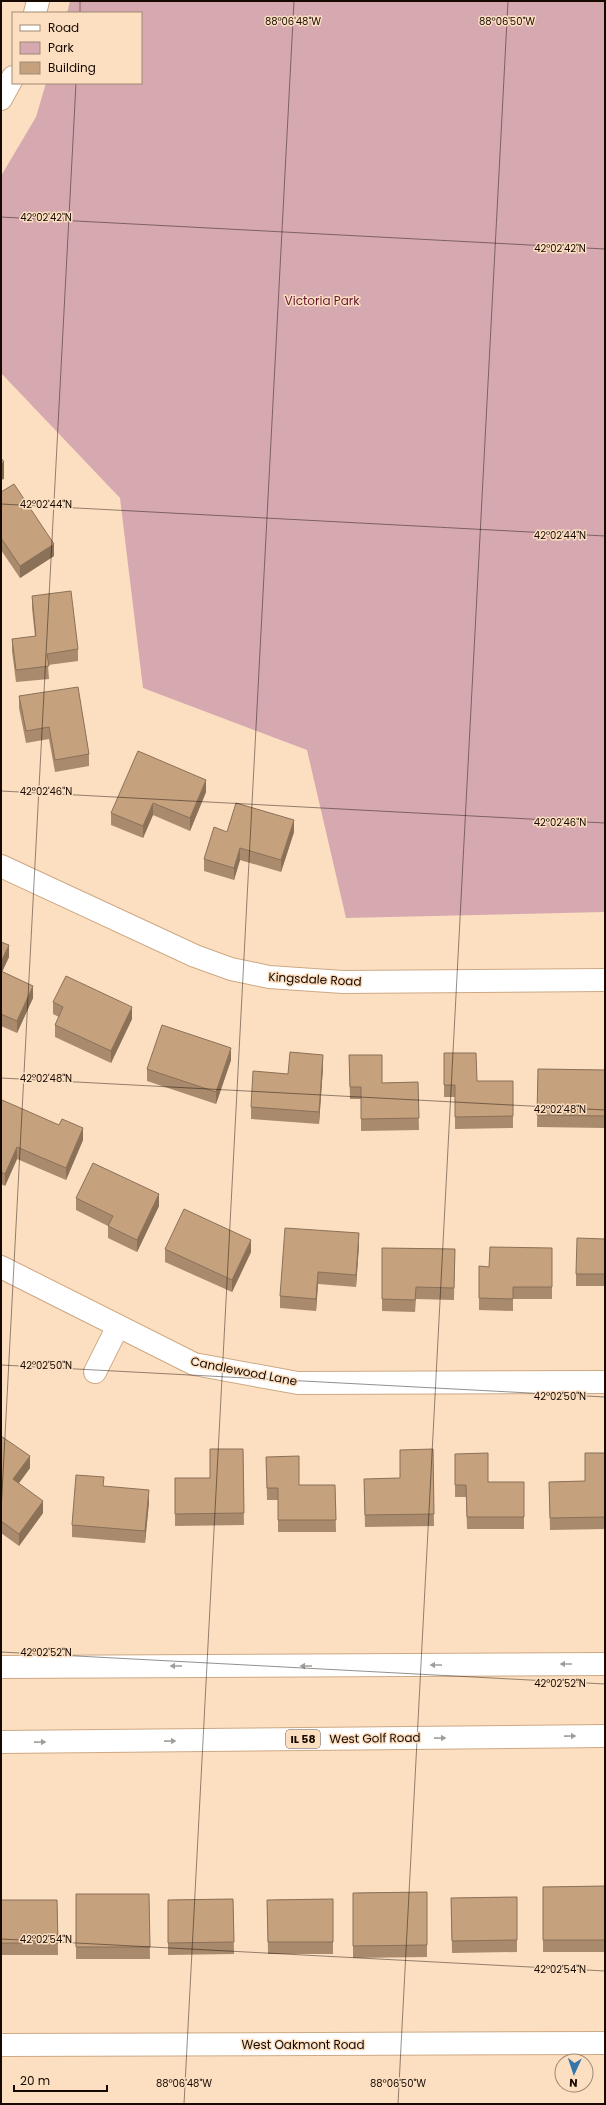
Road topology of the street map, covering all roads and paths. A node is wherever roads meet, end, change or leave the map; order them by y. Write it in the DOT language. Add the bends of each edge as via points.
graph roads {
  1 [pos="38,1"];
  2 [pos="35,12"];
  3 [pos="12,78"];
  4 [pos="1,99"];
  5 [pos="1,866"];
  6 [pos="605,980"];
  7 [pos="1,1267"];
  8 [pos="118,1326"];
  9 [pos="95,1372"];
  10 [pos="605,1382"];
  11 [pos="605,1664"];
  12 [pos="1,1667"];
  13 [pos="605,1736"];
  14 [pos="1,1742"];
  15 [pos="605,2043"];
  16 [pos="1,2045"];
  1 -- 2 [label="street"];
  3 -- 4 [label="street"];
  5 -- 6 [label="street, Kingsdale Road" via="195,956 231,969 268,977 343,982"];
  7 -- 8 [label="street, Candlewood Lane"];
  8 -- 9 [label="street"];
  8 -- 10 [label="street, Candlewood Lane" via="194,1364 298,1383"];
  11 -- 12 [label="street, one-way"];
  14 -- 13 [label="street, West Golf Road / IL 58, one-way"];
  15 -- 16 [label="street, West Oakmont Road"];
}
